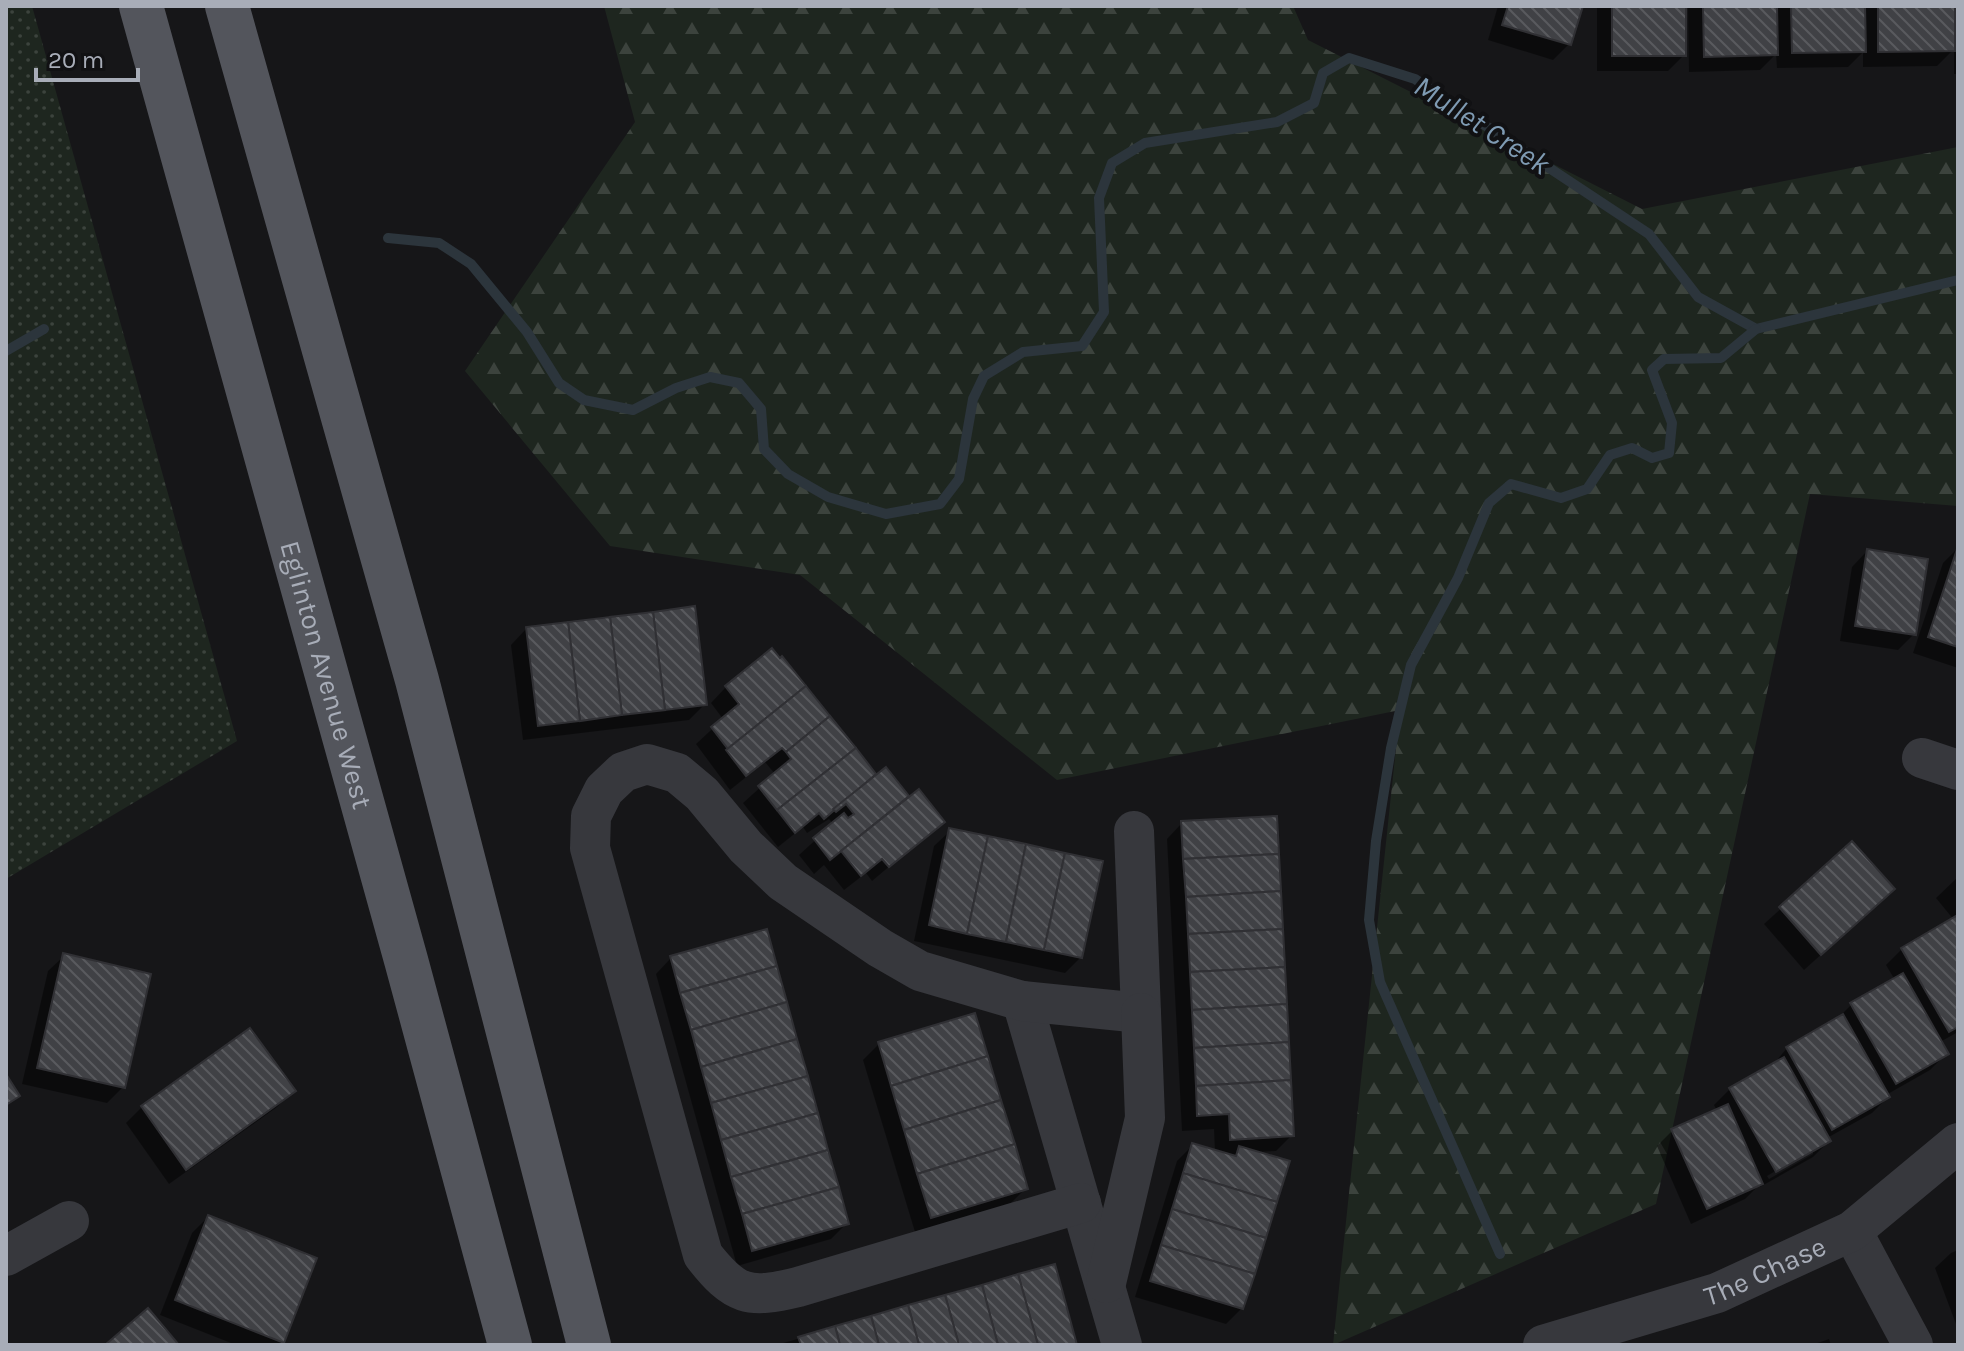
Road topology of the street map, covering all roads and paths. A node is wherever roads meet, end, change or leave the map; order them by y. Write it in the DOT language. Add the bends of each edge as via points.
graph roads {
  1 [pos="141,6"];
  2 [pos="227,6"];
  3 [pos="1134,831"];
  4 [pos="1022,1001"];
  5 [pos="1141,1013"];
  6 [pos="1958,1143"];
  7 [pos="1081,1203"];
  8 [pos="69,1221"];
  9 [pos="1852,1231"];
  10 [pos="6,1256"];
  11 [pos="1105,1287"];
  12 [pos="510,1345"];
  13 [pos="589,1345"];
  14 [pos="1122,1345"];
  15 [pos="1543,1345"];
  16 [pos="1913,1345"];
  1 -- 12 [label="main road, Eglinton Avenue West"];
  2 -- 13 [label="main road" via="417,680"];
  3 -- 5 [label="street"];
  4 -- 5 [label="street"];
  4 -- 7 [label="street"];
  4 -- 7 [label="street" via="920,971 880,948 783,882 677,773 647,764 623,772 604,790 591,816 590,848 703,1255 739,1291 769,1294"];
  5 -- 11 [label="street" via="1145,1118"];
  6 -- 9 [label="street, The Chase"];
  7 -- 11 [label="street"];
  8 -- 10 [label="street"];
  9 -- 15 [label="street, The Chase" via="1717,1293"];
  9 -- 16 [label="street"];
  11 -- 14 [label="street"];
}
